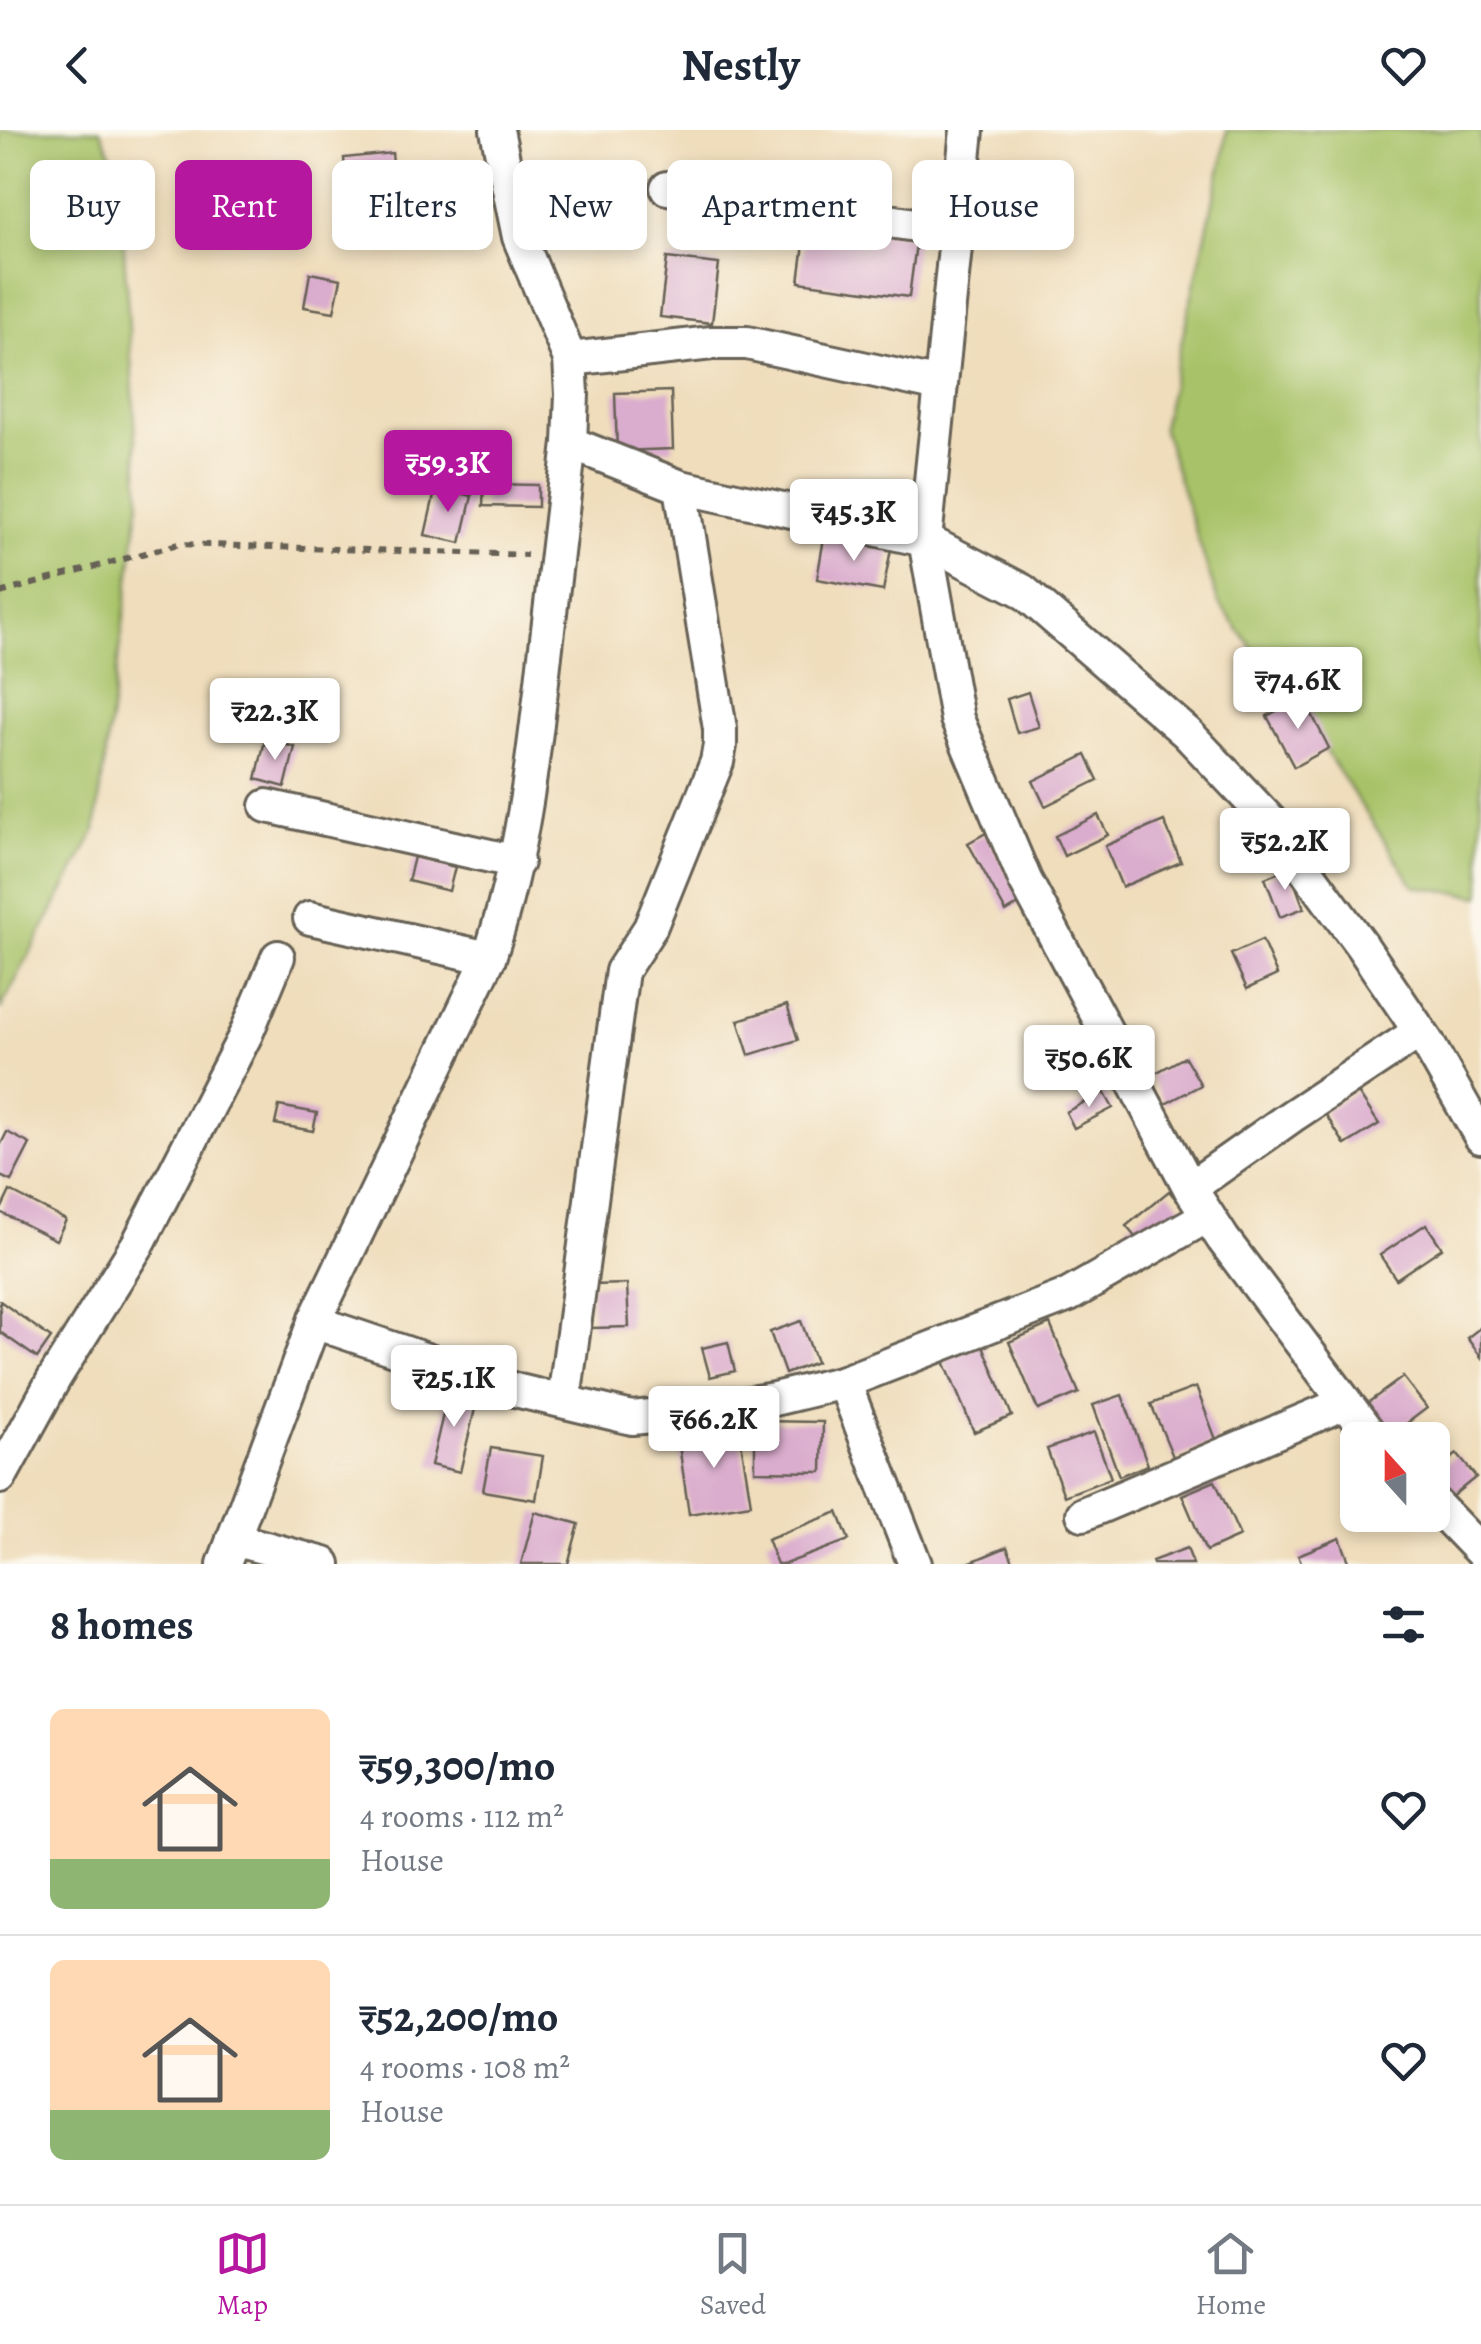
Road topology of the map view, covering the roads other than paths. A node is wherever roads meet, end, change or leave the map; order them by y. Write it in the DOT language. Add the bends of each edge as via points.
graph roads {
  1 [pos="497,130"];
  2 [pos="967,130"];
  3 [pos="964,160"];
  4 [pos="954,250"];
  5 [pos="570,359"];
  6 [pos="940,385"];
  7 [pos="570,443"];
  8 [pos="681,486"];
  9 [pos="925,540"];
  10 [pos="268,806"];
  11 [pos="516,862"];
  12 [pos="310,918"];
  13 [pos="278,957"];
  14 [pos="489,958"];
  15 [pos="1419,1032"];
  16 [pos="1481,1137"];
  17 [pos="1198,1202"];
  18 [pos="314,1322"];
  19 [pos="844,1382"];
  20 [pos="564,1400"];
  21 [pos="1345,1403"];
  22 [pos="1360,1422"];
  23 [pos="0,1476"];
  24 [pos="1083,1514"];
  25 [pos="1450,1517"];
  26 [pos="1478,1543"];
  27 [pos="228,1551"];
  28 [pos="324,1564"];
  29 [pos="915,1564"];
  1 -- 5 [label="street" via="518,237"];
  2 -- 3 [label="street"];
  4 -- 6 [label="street"];
  5 -- 6 [label="street" via="747,343"];
  5 -- 7 [label="street"];
  6 -- 9 [label="street"];
  7 -- 8 [label="street"];
  7 -- 11 [label="street"];
  8 -- 9 [label="street"];
  8 -- 20 [label="street" via="720,745 650,928 622,971"];
  9 -- 15 [label="street" via="1023,591 1187,732 1270,821"];
  9 -- 17 [label="street" via="958,719 1025,880"];
  10 -- 11 [label="street"];
  11 -- 14 [label="street"];
  12 -- 14 [label="street"];
  13 -- 23 [label="street" via="138,1244"];
  14 -- 18 [label="street"];
  15 -- 16 [label="street"];
  15 -- 17 [label="street" via="1292,1116"];
  17 -- 19 [label="street" via="1068,1294"];
  17 -- 21 [label="street"];
  18 -- 20 [label="street" via="515,1390"];
  18 -- 27 [label="street"];
  19 -- 20 [label="street" via="774,1400 632,1418"];
  19 -- 29 [label="street"];
  21 -- 22 [label="street"];
  21 -- 24 [label="street"];
  25 -- 26 [label="street"];
  27 -- 28 [label="street"];
}
